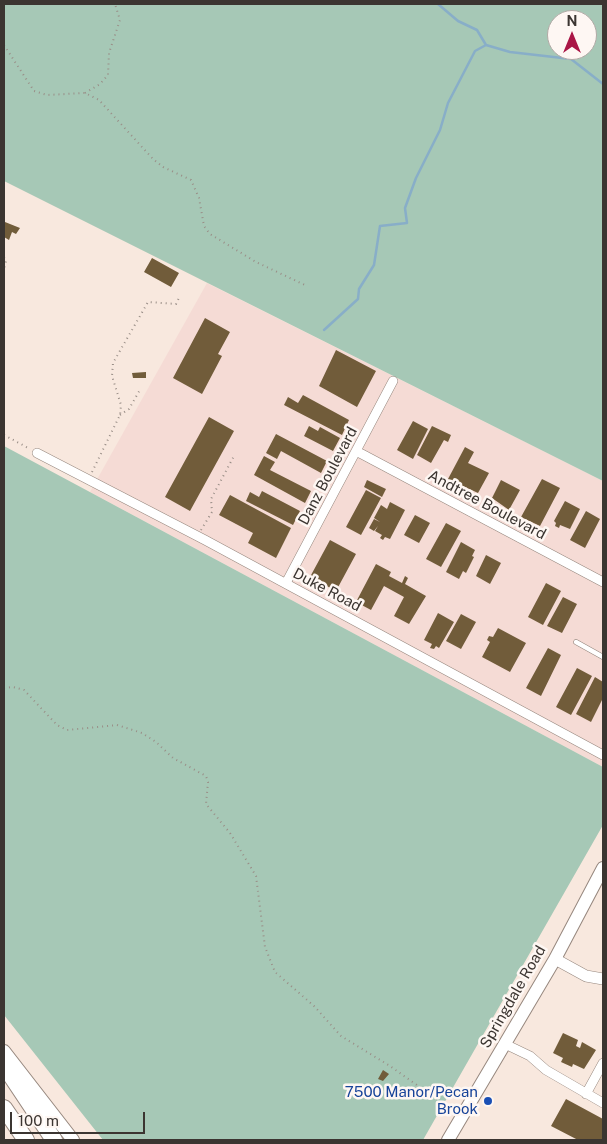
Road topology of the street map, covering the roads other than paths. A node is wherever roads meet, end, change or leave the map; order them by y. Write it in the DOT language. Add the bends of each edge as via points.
graph roads {
  1 [pos="393,381"];
  2 [pos="358,452"];
  3 [pos="37,453"];
  4 [pos="603,582"];
  5 [pos="286,584"];
  6 [pos="576,642"];
  7 [pos="603,656"];
  8 [pos="603,755"];
  9 [pos="603,868"];
  10 [pos="555,959"];
  11 [pos="603,979"];
  12 [pos="505,1044"];
  13 [pos="4,1051"];
  14 [pos="603,1063"];
  15 [pos="4,1065"];
  16 [pos="586,1094"];
  17 [pos="603,1103"];
  18 [pos="4,1108"];
  19 [pos="26,1140"];
  20 [pos="54,1140"];
  21 [pos="73,1140"];
  22 [pos="448,1140"];
  1 -- 2 [label="street, Danz Boulevard"];
  2 -- 4 [label="street, Andtree Boulevard"];
  2 -- 5 [label="street, Danz Boulevard"];
  3 -- 5 [label="street, Duke Road"];
  5 -- 8 [label="street, Duke Road"];
  6 -- 7 [label="lane"];
  9 -- 10 [label="main road, Springdale Road"];
  10 -- 11 [label="street" via="586,976"];
  10 -- 12 [label="main road, Springdale Road"];
  12 -- 16 [label="street" via="530,1056 546,1070"];
  12 -- 22 [label="main road, Springdale Road"];
  13 -- 21 [label="main road"];
  14 -- 16 [label="street"];
  15 -- 20 [label="highway"];
  16 -- 17 [label="street"];
  18 -- 19 [label="highway"];
}
